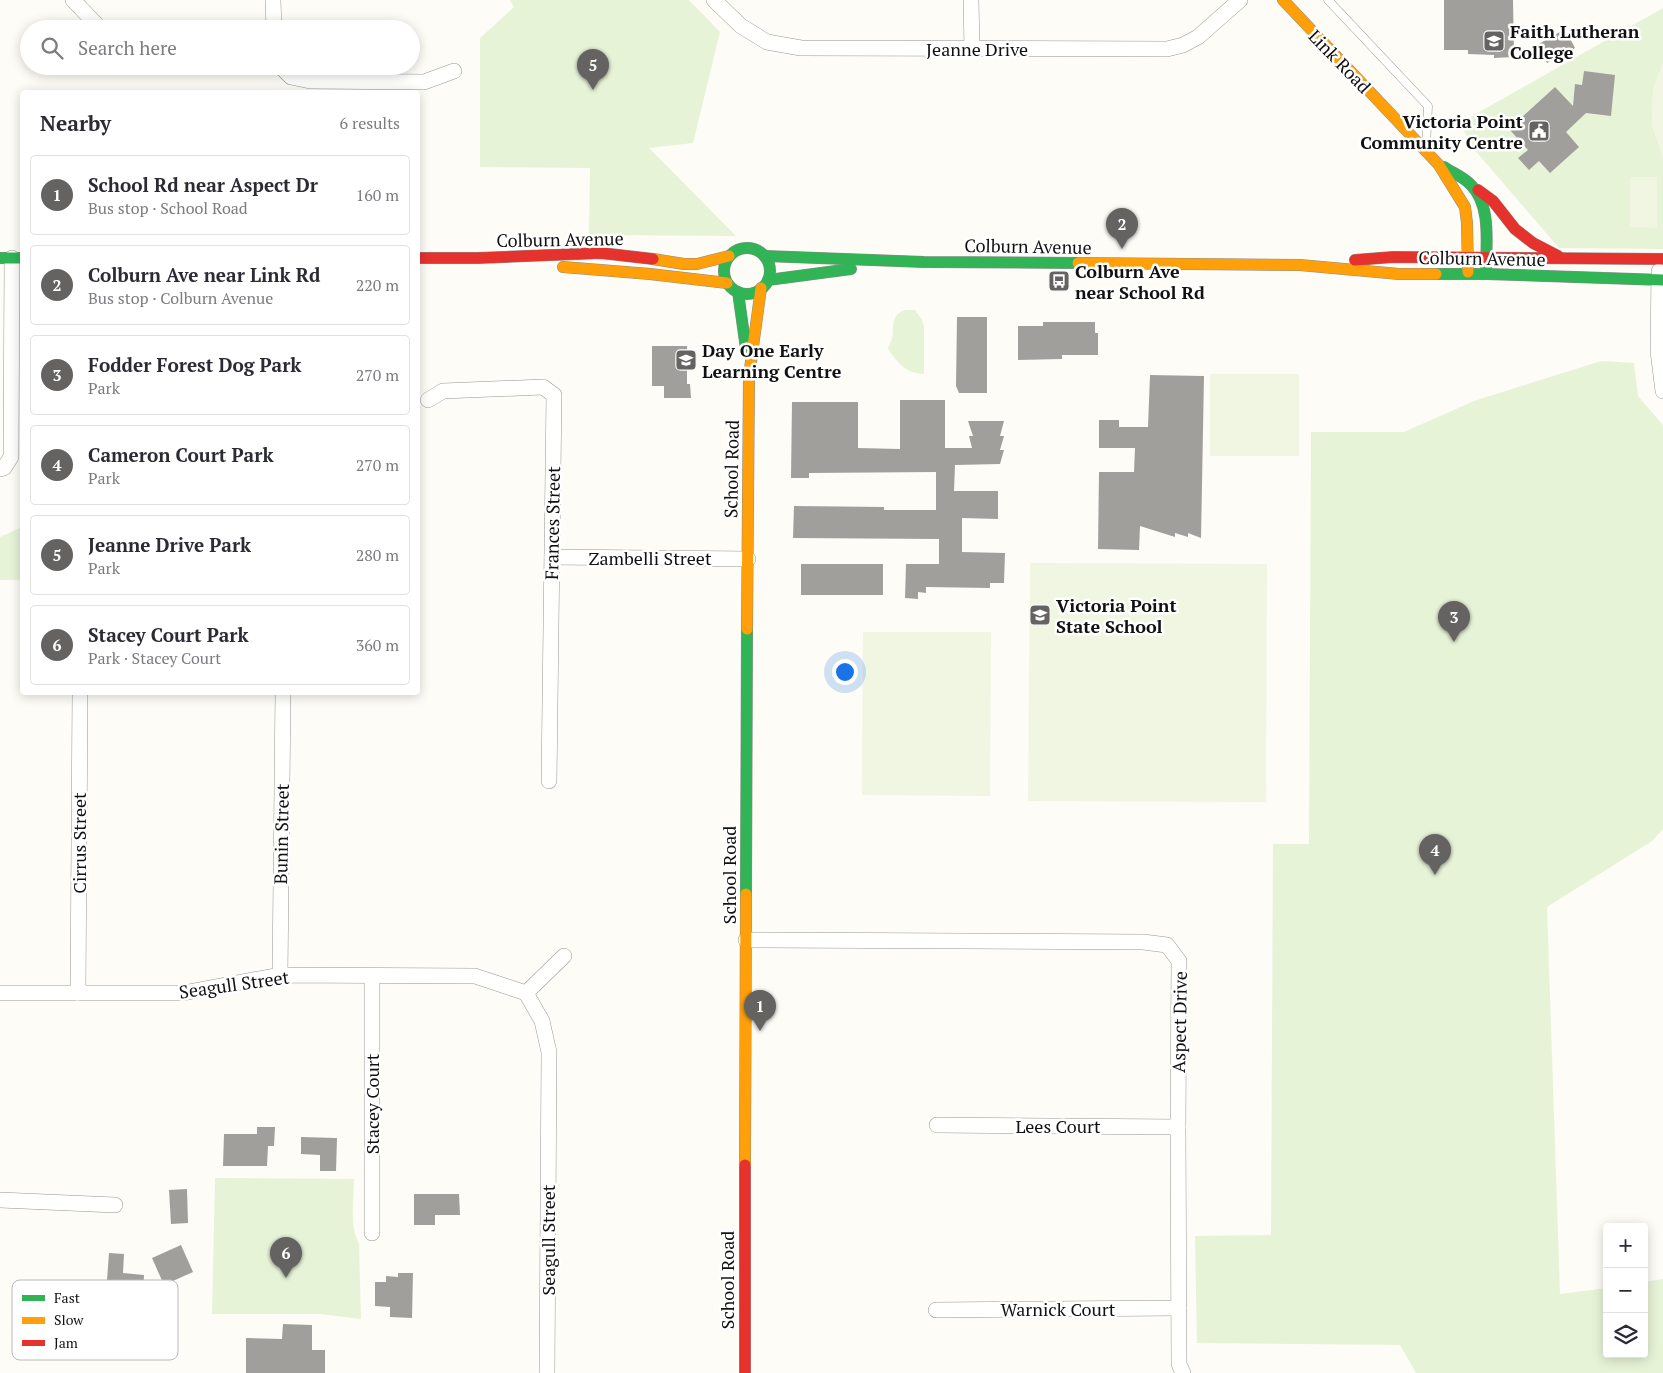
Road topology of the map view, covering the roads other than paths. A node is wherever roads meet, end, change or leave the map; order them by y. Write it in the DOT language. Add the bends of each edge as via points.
graph roads {
  1 [pos="73,0"];
  2 [pos="273,0"];
  3 [pos="714,0"];
  4 [pos="971,0"];
  5 [pos="1240,0"];
  6 [pos="1283,0"];
  7 [pos="1328,0"];
  8 [pos="92,20"];
  9 [pos="274,20"];
  10 [pos="972,49"];
  11 [pos="454,71"];
  12 [pos="289,75"];
  13 [pos="1426,151"];
  14 [pos="1439,165"];
  15 [pos="1472,186"];
  16 [pos="729,256"];
  17 [pos="765,256"];
  18 [pos="11,258"];
  19 [pos="420,258"];
  20 [pos="478,258"];
  21 [pos="1468,258"];
  22 [pos="1486,258"];
  23 [pos="1562,258"];
  24 [pos="1661,259"];
  25 [pos="906,262"];
  26 [pos="1300,265"];
  27 [pos="1468,274"];
  28 [pos="1486,274"];
  29 [pos="1661,280"];
  30 [pos="727,283"];
  31 [pos="765,284"];
  32 [pos="738,292"];
  33 [pos="6,353"];
  34 [pos="749,376"];
  35 [pos="1663,391"];
  36 [pos="428,400"];
  37 [pos="0,469"];
  38 [pos="552,558"];
  39 [pos="748,559"];
  40 [pos="80,695"];
  41 [pos="283,695"];
  42 [pos="549,781"];
  43 [pos="746,940"];
  44 [pos="564,956"];
  45 [pos="280,976"];
  46 [pos="372,976"];
  47 [pos="0,992"];
  48 [pos="78,993"];
  49 [pos="526,993"];
  50 [pos="938,1125"];
  51 [pos="1178,1127"];
  52 [pos="0,1200"];
  53 [pos="116,1205"];
  54 [pos="372,1233"];
  55 [pos="1179,1308"];
  56 [pos="936,1310"];
  57 [pos="547,1373"];
  58 [pos="745,1373"];
  59 [pos="1183,1373"];
  1 -- 8 [label="street"];
  2 -- 9 [label="street"];
  3 -- 10 [label="street, Jeanne Drive" via="741,26 767,42 800,48"];
  4 -- 10 [label="street"];
  5 -- 10 [label="street, Jeanne Drive" via="1198,37 1167,49"];
  6 -- 13 [label="main road, Link Road"];
  7 -- 13 [label="lane" via="1428,106"];
  11 -- 12 [label="street" via="424,82 310,81"];
  13 -- 14 [label="main road, Link Road"];
  14 -- 15 [label="main road, Link Road"];
  14 -- 21 [label="main road, Link Road" via="1465,207"];
  15 -- 22 [label="main road" via="1484,210"];
  15 -- 23 [label="main road, Link Road" via="1493,201 1527,239"];
  16 -- 17 [label="main road, Colburn Avenue" via="743,248 751,248"];
  16 -- 20 [label="main road, Colburn Avenue" via="697,264 601,253"];
  16 -- 30 [label="main road" via="724,269"];
  17 -- 25 [label="main road, Colburn Avenue"];
  17 -- 31 [label="main road" via="770,267"];
  18 -- 33 [label="street"];
  19 -- 20 [label="main road, Colburn Avenue"];
  20 -- 30 [label="main road, Colburn Avenue"];
  21 -- 22 [label="main road, Colburn Avenue"];
  21 -- 26 [label="main road, Colburn Avenue" via="1393,257"];
  21 -- 27 [label="main road, Link Road"];
  22 -- 23 [label="main road, Colburn Avenue"];
  22 -- 28 [label="main road"];
  23 -- 24 [label="main road, Colburn Avenue"];
  24 -- 29 [label="street"];
  25 -- 26 [label="main road, Colburn Avenue"];
  25 -- 31 [label="main road, Colburn Avenue"];
  26 -- 27 [label="main road, Colburn Avenue" via="1399,274"];
  27 -- 28 [label="main road, Colburn Avenue"];
  28 -- 29 [label="main road, Colburn Avenue"];
  29 -- 35 [label="street" via="1658,351"];
  30 -- 32 [label="main road"];
  31 -- 32 [label="main road, Colburn Avenue" via="750,293"];
  31 -- 34 [label="main road, School Road"];
  32 -- 34 [label="main road, School Road"];
  33 -- 37 [label="street" via="11,457"];
  34 -- 39 [label="main road, School Road"];
  36 -- 38 [label="street, Frances Street" via="444,392 543,387 554,395"];
  38 -- 39 [label="street, Zambelli Street"];
  38 -- 42 [label="street, Frances Street"];
  39 -- 43 [label="main road, School Road"];
  40 -- 48 [label="street, Cirrus Street"];
  41 -- 45 [label="street, Bunin Street"];
  43 -- 51 [label="street, Aspect Drive" via="1143,942 1167,945 1180,961"];
  43 -- 58 [label="main road, School Road"];
  44 -- 49 [label="street"];
  45 -- 46 [label="street, Seagull Street"];
  45 -- 48 [label="street, Seagull Street" via="182,993"];
  46 -- 49 [label="street, Seagull Street" via="475,976"];
  46 -- 54 [label="street, Stacey Court"];
  47 -- 48 [label="street, Seagull Street"];
  49 -- 57 [label="street, Seagull Street" via="542,1021 549,1052"];
  50 -- 51 [label="street, Lees Court"];
  51 -- 55 [label="street, Aspect Drive"];
  52 -- 53 [label="street"];
  55 -- 56 [label="street, Warnick Court"];
  55 -- 59 [label="street, Aspect Drive" via="1179,1364"];
}
